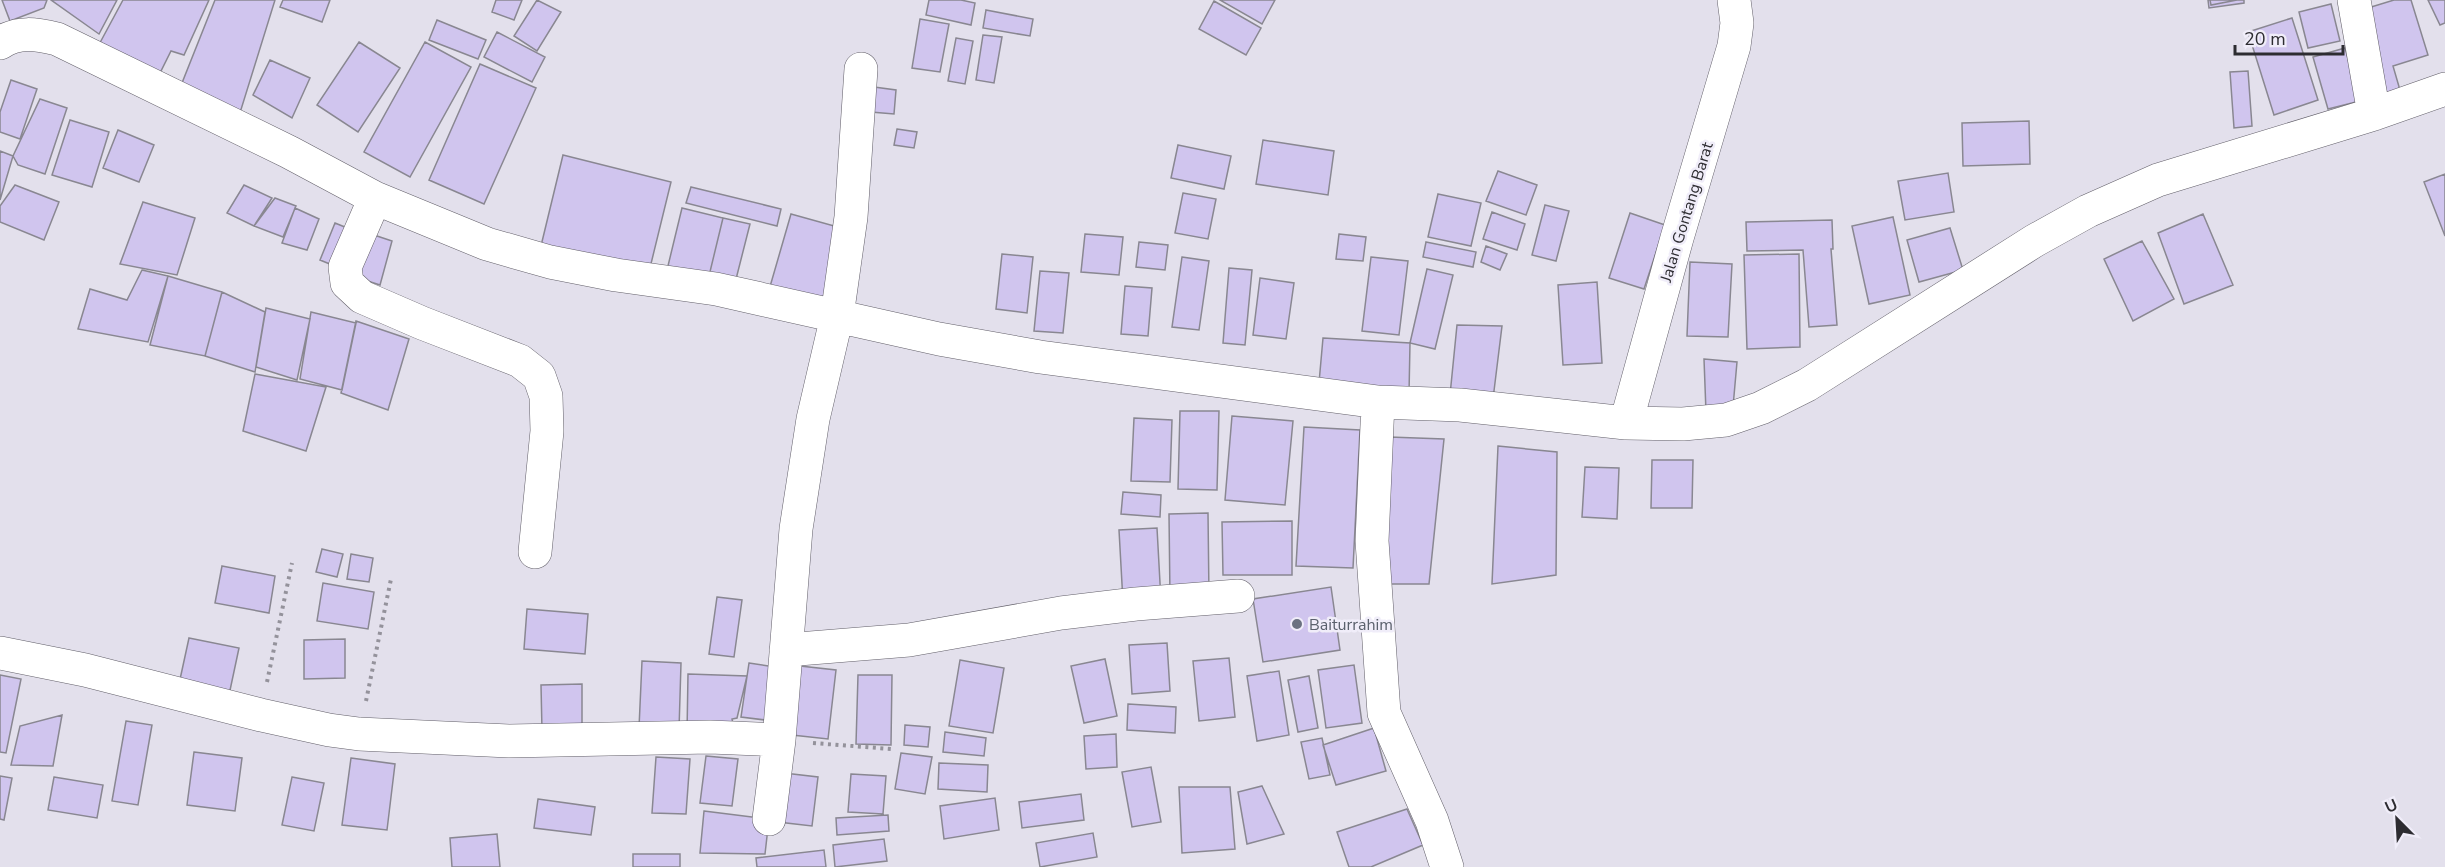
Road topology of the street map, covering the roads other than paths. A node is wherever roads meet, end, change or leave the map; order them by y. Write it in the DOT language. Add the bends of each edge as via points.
graph roads {
  1 [pos="1734,0"];
  2 [pos="2354,0"];
  3 [pos="0,43"];
  4 [pos="861,69"];
  5 [pos="2445,89"];
  6 [pos="2374,114"];
  7 [pos="375,198"];
  8 [pos="837,316"];
  9 [pos="1378,402"];
  10 [pos="1626,423"];
  11 [pos="535,552"];
  12 [pos="1238,596"];
  13 [pos="786,650"];
  14 [pos="0,653"];
  15 [pos="779,740"];
  16 [pos="769,819"];
  17 [pos="1447,867"];
  1 -- 10 [label="street, Jalan Gontang Barat" via="1734,46"];
  2 -- 6 [label="street"];
  3 -- 7 [label="street" via="22,34 57,39"];
  4 -- 8 [label="street" via="850,217"];
  5 -- 6 [label="street"];
  6 -- 10 [label="street" via="2158,180 2088,211 1807,385 1761,408 1726,420"];
  7 -- 8 [label="street" via="487,244 549,262 716,289"];
  7 -- 11 [label="street" via="345,267 347,282 362,297 520,361 539,376 546,396 547,431"];
  8 -- 9 [label="street" via="1040,357"];
  8 -- 13 [label="street" via="804,472"];
  9 -- 10 [label="street" via="1460,405"];
  9 -- 17 [label="street" via="1372,541 1384,713 1432,821"];
  12 -- 13 [label="street" via="1061,613 909,640"];
  13 -- 15 [label="street"];
  14 -- 15 [label="street" via="96,672 261,715 359,734 509,741 710,737"];
  15 -- 16 [label="street"];
}
